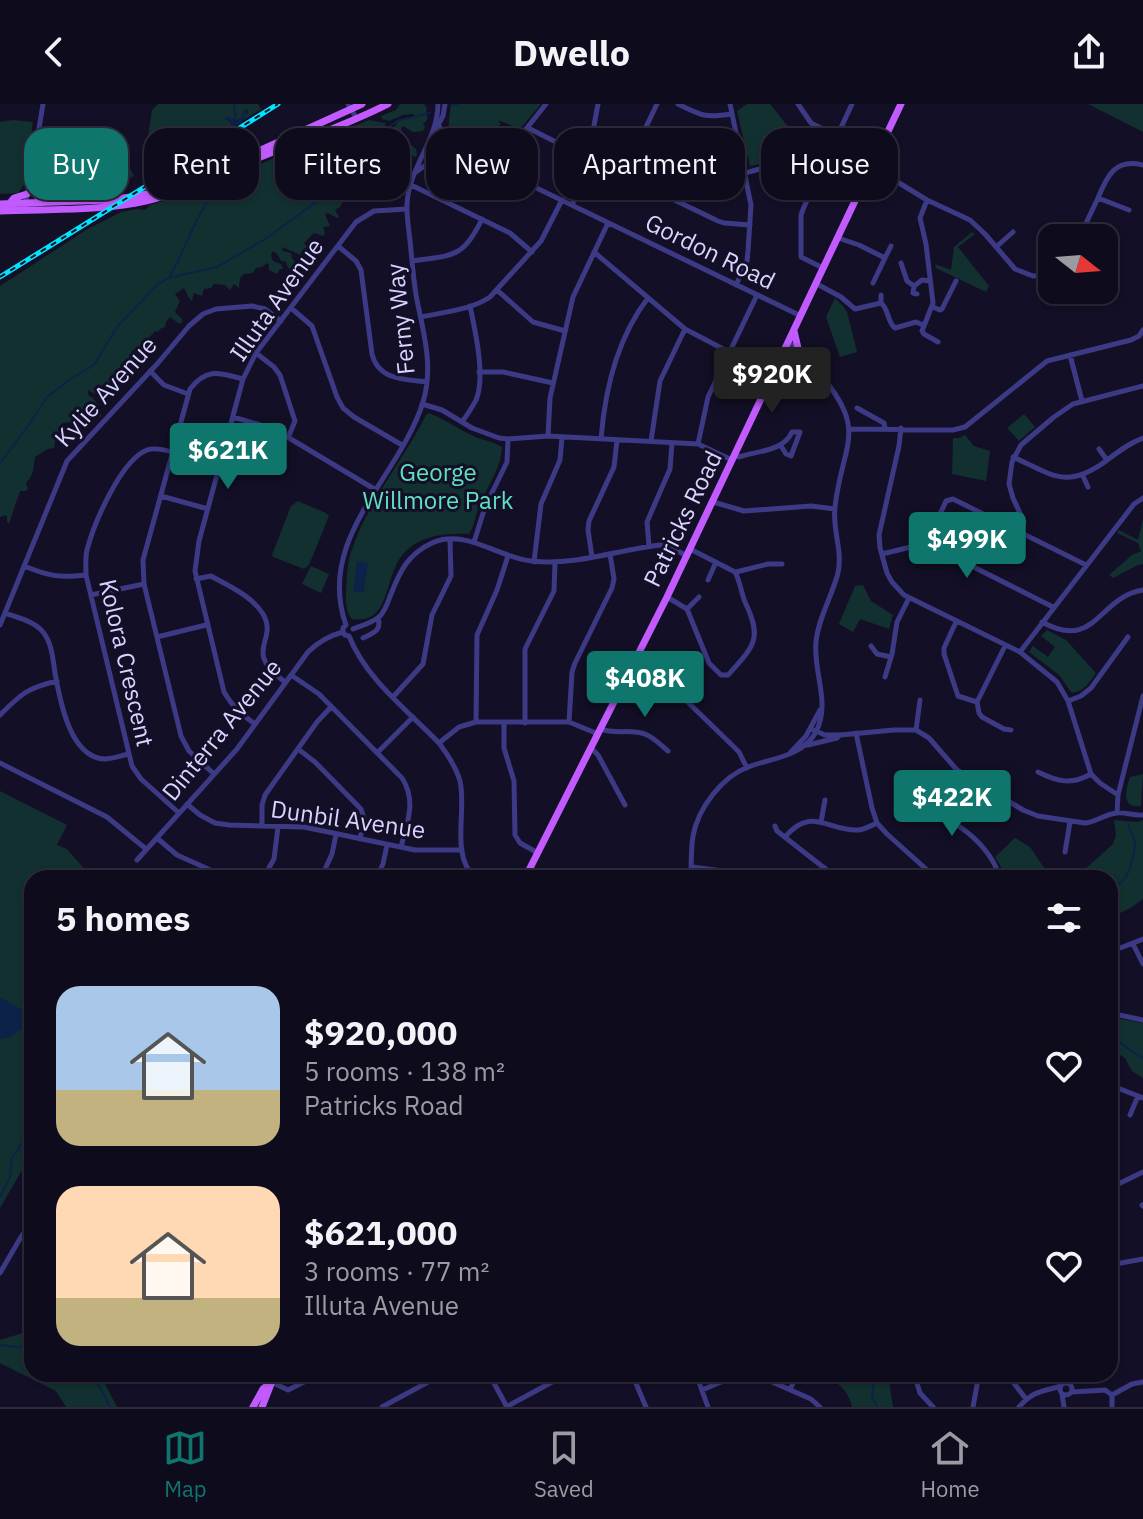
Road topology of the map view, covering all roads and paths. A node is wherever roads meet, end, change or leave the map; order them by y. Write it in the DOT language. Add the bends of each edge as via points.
graph roads {
  1 [pos="43,104"];
  2 [pos="388,104"];
  3 [pos="438,104"];
  4 [pos="445,104"];
  5 [pos="546,104"];
  6 [pos="598,104"];
  7 [pos="657,104"];
  8 [pos="678,104"];
  9 [pos="730,104"];
  10 [pos="798,104"];
  11 [pos="852,104"];
  12 [pos="903,104"];
  13 [pos="354,106"];
  14 [pos="732,114"];
  15 [pos="358,118"];
  16 [pos="439,125"];
  17 [pos="39,128"];
  18 [pos="434,128"];
  19 [pos="437,128"];
  20 [pos="441,128"];
  21 [pos="527,128"];
  22 [pos="593,128"];
  23 [pos="646,128"];
  24 [pos="735,128"];
  25 [pos="817,128"];
  26 [pos="841,128"];
  27 [pos="891,128"];
  28 [pos="426,148"];
  29 [pos="426,165"];
  30 [pos="1143,165"];
  31 [pos="761,170"];
  32 [pos="415,173"];
  33 [pos="745,173"];
  34 [pos="898,182"];
  35 [pos="411,185"];
  36 [pos="24,194"];
  37 [pos="1098,198"];
  38 [pos="28,200"];
  39 [pos="39,200"];
  40 [pos="562,200"];
  41 [pos="574,200"];
  42 [pos="675,200"];
  43 [pos="807,200"];
  44 [pos="857,200"];
  45 [pos="927,200"];
  46 [pos="42,202"];
  47 [pos="10,203"];
  48 [pos="0,204"];
  49 [pos="572,205"];
  50 [pos="27,206"];
  51 [pos="407,209"];
  52 [pos="1129,210"];
  53 [pos="0,211"];
  54 [pos="482,219"];
  55 [pos="608,223"];
  56 [pos="1086,224"];
  57 [pos="750,225"];
  58 [pos="1013,232"];
  59 [pos="838,238"];
  60 [pos="338,246"];
  61 [pos="891,246"];
  62 [pos="996,247"];
  63 [pos="532,252"];
  64 [pos="594,252"];
  65 [pos="885,258"];
  66 [pos="413,261"];
  67 [pos="901,263"];
  68 [pos="824,269"];
  69 [pos="1038,275"];
  70 [pos="930,281"];
  71 [pos="956,281"];
  72 [pos="873,283"];
  73 [pos="817,284"];
  74 [pos="736,285"];
  75 [pos="497,290"];
  76 [pos="757,295"];
  77 [pos="881,295"];
  78 [pos="648,298"];
  79 [pos="881,303"];
  80 [pos="470,306"];
  81 [pos="933,307"];
  82 [pos="291,308"];
  83 [pos="801,316"];
  84 [pos="421,317"];
  85 [pos="281,321"];
  86 [pos="923,325"];
  87 [pos="685,329"];
  88 [pos="1143,330"];
  89 [pos="565,331"];
  90 [pos="794,331"];
  91 [pos="938,342"];
  92 [pos="788,344"];
  93 [pos="800,351"];
  94 [pos="729,352"];
  95 [pos="256,353"];
  96 [pos="1070,355"];
  97 [pos="150,371"];
  98 [pos="479,372"];
  99 [pos="243,379"];
  100 [pos="427,382"];
  101 [pos="553,383"];
  102 [pos="1143,386"];
  103 [pos="188,394"];
  104 [pos="1082,401"];
  105 [pos="422,404"];
  106 [pos="857,408"];
  107 [pos="233,417"];
  108 [pos="462,422"];
  109 [pos="885,428"];
  110 [pos="901,428"];
  111 [pos="850,429"];
  112 [pos="548,436"];
  113 [pos="562,437"];
  114 [pos="288,438"];
  115 [pos="1143,438"];
  116 [pos="508,439"];
  117 [pos="601,439"];
  118 [pos="617,440"];
  119 [pos="651,441"];
  120 [pos="672,443"];
  121 [pos="741,443"];
  122 [pos="698,444"];
  123 [pos="402,445"];
  124 [pos="781,446"];
  125 [pos="1099,449"];
  126 [pos="172,452"];
  127 [pos="747,454"];
  128 [pos="1013,457"];
  129 [pos="734,458"];
  130 [pos="1107,460"];
  131 [pos="1083,476"];
  132 [pos="1088,487"];
  133 [pos="376,490"];
  134 [pos="161,496"];
  135 [pos="1143,498"];
  136 [pos="713,502"];
  137 [pos="208,509"];
  138 [pos="835,509"];
  139 [pos="1021,532"];
  140 [pos="450,540"];
  141 [pos="474,542"];
  142 [pos="926,545"];
  143 [pos="649,546"];
  144 [pos="689,552"];
  145 [pos="610,554"];
  146 [pos="882,554"];
  147 [pos="508,556"];
  148 [pos="592,557"];
  149 [pos="534,562"];
  150 [pos="716,562"];
  151 [pos="555,563"];
  152 [pos="782,564"];
  153 [pos="1086,565"];
  154 [pos="24,566"];
  155 [pos="735,572"];
  156 [pos="86,575"];
  157 [pos="196,579"];
  158 [pos="708,580"];
  159 [pos="144,584"];
  160 [pos="1143,590"];
  161 [pos="91,595"];
  162 [pos="667,597"];
  163 [pos="699,597"];
  164 [pos="909,598"];
  165 [pos="1053,607"];
  166 [pos="687,609"];
  167 [pos="5,613"];
  168 [pos="378,618"];
  169 [pos="956,622"];
  170 [pos="1042,622"];
  171 [pos="0,625"];
  172 [pos="206,625"];
  173 [pos="346,625"];
  174 [pos="353,629"];
  175 [pos="346,634"];
  176 [pos="157,637"];
  177 [pos="1128,637"];
  178 [pos="363,638"];
  179 [pos="871,646"];
  180 [pos="1005,646"];
  181 [pos="1020,652"];
  182 [pos="891,657"];
  183 [pos="630,672"];
  184 [pos="291,675"];
  185 [pos="885,677"];
  186 [pos="57,681"];
  187 [pos="285,682"];
  188 [pos="1143,696"];
  189 [pos="393,697"];
  190 [pos="920,700"];
  191 [pos="1068,701"];
  192 [pos="977,702"];
  193 [pos="331,707"];
  194 [pos="820,709"];
  195 [pos="0,715"];
  196 [pos="413,717"];
  197 [pos="476,722"];
  198 [pos="569,722"];
  199 [pos="820,722"];
  200 [pos="504,723"];
  201 [pos="525,723"];
  202 [pos="255,724"];
  203 [pos="916,730"];
  204 [pos="1011,730"];
  205 [pos="600,732"];
  206 [pos="812,732"];
  207 [pos="856,733"];
  208 [pos="830,737"];
  209 [pos="439,743"];
  210 [pos="804,746"];
  211 [pos="591,748"];
  212 [pos="298,749"];
  213 [pos="668,751"];
  214 [pos="377,753"];
  215 [pos="790,753"];
  216 [pos="128,754"];
  217 [pos="0,763"];
  218 [pos="747,768"];
  219 [pos="1038,772"];
  220 [pos="214,774"];
  221 [pos="1091,774"];
  222 [pos="1118,795"];
  223 [pos="916,798"];
  224 [pos="825,800"];
  225 [pos="187,804"];
  226 [pos="625,805"];
  227 [pos="179,813"];
  228 [pos="1117,813"];
  229 [pos="1143,815"];
  230 [pos="821,822"];
  231 [pos="1071,822"];
  232 [pos="877,823"];
  233 [pos="262,826"];
  234 [pos="775,826"];
  235 [pos="278,827"];
  236 [pos="336,835"];
  237 [pos="785,837"];
  238 [pos="157,838"];
  239 [pos="360,839"];
  240 [pos="387,845"];
  241 [pos="401,847"];
  242 [pos="147,849"];
  243 [pos="462,850"];
  244 [pos="1065,852"];
  245 [pos="538,853"];
  246 [pos="137,860"];
  247 [pos="692,867"];
  248 [pos="825,868"];
  249 [pos="210,870"];
  250 [pos="268,870"];
  251 [pos="325,870"];
  252 [pos="380,870"];
  253 [pos="469,870"];
  254 [pos="531,870"];
  255 [pos="692,870"];
  256 [pos="715,870"];
  257 [pos="827,870"];
  258 [pos="927,870"];
  259 [pos="997,870"];
  260 [pos="1143,939"];
  261 [pos="1133,944"];
  262 [pos="1118,949"];
  263 [pos="1143,964"];
  264 [pos="1118,1015"];
  265 [pos="1143,1020"];
  266 [pos="1118,1088"];
  267 [pos="1140,1097"];
  268 [pos="1130,1115"];
  269 [pos="1143,1172"];
  270 [pos="1118,1184"];
  271 [pos="24,1238"];
  272 [pos="1142,1260"];
  273 [pos="1118,1264"];
  274 [pos="0,1273"];
  275 [pos="270,1382"];
  276 [pos="272,1382"];
  277 [pos="279,1382"];
  278 [pos="305,1382"];
  279 [pos="428,1382"];
  280 [pos="493,1382"];
  281 [pos="554,1382"];
  282 [pos="635,1382"];
  283 [pos="699,1382"];
  284 [pos="721,1382"];
  285 [pos="773,1382"];
  286 [pos="794,1382"];
  287 [pos="917,1382"];
  288 [pos="978,1382"];
  289 [pos="1013,1382"];
  290 [pos="1066,1382"];
  291 [pos="1143,1382"];
  292 [pos="790,1389"];
  293 [pos="1066,1389"];
  294 [pos="702,1390"];
  295 [pos="1112,1395"];
  296 [pos="1026,1399"];
  297 [pos="520,1403"];
  298 [pos="1064,1406"];
  299 [pos="253,1407"];
  300 [pos="262,1407"];
  301 [pos="382,1407"];
  302 [pos="506,1407"];
  303 [pos="646,1407"];
  304 [pos="708,1407"];
  305 [pos="820,1407"];
  306 [pos="933,1407"];
  307 [pos="973,1407"];
  308 [pos="1019,1407"];
  309 [pos="1112,1407"];
  1 -- 17 [label="street"];
  2 -- 15 [label="main road"];
  3 -- 18 [label="street, Ferny Way"];
  4 -- 16 [label="street, Ferny Way"];
  5 -- 21 [label="street"];
  6 -- 22 [label="street"];
  7 -- 23 [label="street"];
  8 -- 14 [label="street" via="705,116"];
  9 -- 14 [label="street"];
  10 -- 25 [label="street"];
  11 -- 26 [label="street"];
  12 -- 27 [label="main road, Patricks Road"];
  13 -- 15 [label="street"];
  13 -- 46 [label="main road" via="167,189 108,200"];
  14 -- 24 [label="street"];
  15 -- 50 [label="main road" via="139,203"];
  16 -- 19 [label="street, Ferny Way"];
  16 -- 20 [label="street"];
  28 -- 32 [label="street, Ferny Way"];
  29 -- 32 [label="street"];
  30 -- 37 [label="street" via="1119,166"];
  31 -- 33 [label="street"];
  32 -- 35 [label="street, Ferny Way"];
  33 -- 57 [label="street"];
  34 -- 45 [label="street"];
  35 -- 51 [label="street, Ferny Way"];
  35 -- 54 [label="street"];
  36 -- 47 [label="main road"];
  37 -- 52 [label="street"];
  37 -- 56 [label="street"];
  38 -- 50 [label="street"];
  39 -- 46 [label="main road"];
  40 -- 49 [label="street, Gordon Road"];
  40 -- 63 [label="street"];
  41 -- 49 [label="street"];
  42 -- 57 [label="street" via="724,223"];
  43 -- 68 [label="street" via="799,253"];
  44 -- 59 [label="main road, Patricks Road"];
  45 -- 62 [label="street" via="970,220"];
  45 -- 70 [label="street" via="920,218"];
  46 -- 50 [label="main road"];
  47 -- 48 [label="main road"];
  47 -- 50 [label="main road"];
  49 -- 55 [label="street, Gordon Road"];
  50 -- 53 [label="main road"];
  51 -- 60 [label="street, Illuta Avenue" via="363,216"];
  51 -- 66 [label="street, Ferny Way"];
  54 -- 63 [label="street" via="514,235"];
  54 -- 66 [label="street" via="470,243 456,253"];
  55 -- 64 [label="street"];
  55 -- 74 [label="street, Gordon Road"];
  57 -- 74 [label="street" via="747,261"];
  58 -- 62 [label="street"];
  59 -- 65 [label="street"];
  59 -- 68 [label="main road, Patricks Road"];
  60 -- 82 [label="street, Illuta Avenue"];
  60 -- 100 [label="street" via="361,270 376,365 389,376"];
  61 -- 65 [label="street"];
  62 -- 69 [label="street" via="1020,272"];
  63 -- 75 [label="street"];
  64 -- 78 [label="street"];
  64 -- 89 [label="street" via="575,290"];
  65 -- 72 [label="street"];
  66 -- 84 [label="street, Ferny Way"];
  67 -- 70 [label="street" via="913,292 922,280"];
  68 -- 73 [label="main road, Patricks Road"];
  70 -- 81 [label="street"];
  71 -- 81 [label="street" via="942,309"];
  73 -- 79 [label="street" via="855,309"];
  73 -- 83 [label="main road, Patricks Road"];
  74 -- 76 [label="street, Gordon Road"];
  75 -- 80 [label="street"];
  75 -- 89 [label="street" via="533,322"];
  76 -- 83 [label="street, Gordon Road"];
  76 -- 94 [label="street"];
  77 -- 79 [label="street"];
  78 -- 87 [label="street"];
  78 -- 117 [label="street" via="616,358"];
  79 -- 86 [label="street" via="895,328"];
  80 -- 84 [label="street"];
  80 -- 98 [label="street"];
  81 -- 86 [label="street"];
  82 -- 85 [label="street, Illuta Avenue"];
  82 -- 123 [label="street" via="312,326 343,408"];
  83 -- 90 [label="main road, Patricks Road"];
  84 -- 100 [label="street, Ferny Way"];
  85 -- 95 [label="street, Illuta Avenue"];
  85 -- 97 [label="street, Kylie Avenue" via="252,306 216,309 189,326"];
  86 -- 91 [label="street" via="924,334"];
  87 -- 94 [label="street"];
  87 -- 119 [label="street" via="660,381"];
  88 -- 96 [label="street" via="1131,340"];
  89 -- 101 [label="street"];
  90 -- 92 [label="main road, Patricks Road"];
  90 -- 93 [label="main road"];
  92 -- 93 [label="street"];
  92 -- 121 [label="main road, Patricks Road"];
  93 -- 111 [label="street" via="842,405"];
  94 -- 122 [label="street" via="708,397"];
  95 -- 99 [label="street, Illuta Avenue"];
  95 -- 114 [label="street" via="280,375 295,421"];
  96 -- 104 [label="street"];
  96 -- 110 [label="street" via="1047,361 965,427"];
  97 -- 103 [label="street" via="164,385"];
  97 -- 154 [label="street, Kylie Avenue" via="67,461"];
  98 -- 101 [label="street"];
  98 -- 108 [label="street" via="477,398"];
  99 -- 103 [label="street" via="206,375"];
  99 -- 107 [label="street, Illuta Avenue"];
  100 -- 105 [label="street, Ferny Way"];
  101 -- 112 [label="street"];
  102 -- 104 [label="street"];
  103 -- 126 [label="street"];
  104 -- 128 [label="street" via="1054,417"];
  105 -- 108 [label="street"];
  105 -- 123 [label="street, Ferny Way"];
  106 -- 109 [label="street"];
  107 -- 114 [label="street"];
  107 -- 137 [label="street, Illuta Avenue"];
  108 -- 116 [label="street"];
  109 -- 110 [label="street"];
  109 -- 111 [label="street"];
  110 -- 146 [label="street" via="880,529"];
  111 -- 138 [label="street"];
  112 -- 113 [label="street"];
  112 -- 116 [label="street"];
  113 -- 117 [label="street"];
  113 -- 149 [label="street" via="560,460 541,504"];
  114 -- 133 [label="street"];
  115 -- 130 [label="street"];
  116 -- 141 [label="street" via="507,462"];
  117 -- 118 [label="street"];
  118 -- 119 [label="street"];
  118 -- 148 [label="street" via="614,467 589,521"];
  119 -- 120 [label="street"];
  120 -- 122 [label="street"];
  120 -- 143 [label="street" via="670,469 647,522"];
  121 -- 127 [label="street"];
  121 -- 129 [label="main road, Patricks Road"];
  122 -- 129 [label="street"];
  123 -- 133 [label="street, Ferny Way"];
  124 -- 124 [label="street" via="791,456 800,432 792,432"];
  124 -- 127 [label="street"];
  125 -- 130 [label="street"];
  126 -- 134 [label="street"];
  126 -- 156 [label="street, Kolora Crescent" via="148,449 120,474 89,543"];
  127 -- 129 [label="street"];
  128 -- 131 [label="street" via="1065,478"];
  128 -- 139 [label="street" via="1009,484 1024,522"];
  129 -- 136 [label="main road, Patricks Road"];
  130 -- 131 [label="street"];
  131 -- 132 [label="street"];
  133 -- 173 [label="street, Ferny Way" via="343,559 340,599"];
  134 -- 137 [label="street"];
  134 -- 159 [label="street" via="143,560"];
  135 -- 153 [label="street"];
  136 -- 138 [label="street" via="744,511"];
  136 -- 144 [label="main road, Patricks Road"];
  137 -- 157 [label="street, Illuta Avenue"];
  138 -- 194 [label="street" via="840,561 816,642"];
  139 -- 142 [label="street" via="949,499"];
  139 -- 153 [label="street"];
  140 -- 141 [label="street"];
  140 -- 168 [label="street" via="436,541 407,560"];
  140 -- 189 [label="street" via="451,576 432,615 423,664"];
  141 -- 147 [label="street"];
  142 -- 146 [label="street"];
  142 -- 165 [label="street"];
  143 -- 144 [label="street"];
  143 -- 145 [label="street"];
  144 -- 150 [label="street"];
  144 -- 162 [label="main road, Patricks Road"];
  145 -- 148 [label="street"];
  145 -- 198 [label="street" via="612,588 572,672"];
  146 -- 164 [label="street" via="892,582"];
  147 -- 149 [label="street"];
  147 -- 197 [label="street" via="477,635"];
  148 -- 151 [label="street"];
  149 -- 151 [label="street"];
  150 -- 155 [label="street"];
  150 -- 158 [label="street"];
  151 -- 201 [label="street" via="554,591 524,656"];
  152 -- 155 [label="street"];
  153 -- 165 [label="street"];
  154 -- 156 [label="street" via="62,578"];
  154 -- 167 [label="street, Kylie Avenue"];
  155 -- 166 [label="street" via="755,631 747,653 728,675 709,663"];
  156 -- 161 [label="street, Kolora Crescent"];
  157 -- 172 [label="street, Illuta Avenue"];
  157 -- 187 [label="street" via="211,576 261,612 266,625 263,660"];
  159 -- 161 [label="street"];
  159 -- 176 [label="street"];
  160 -- 170 [label="street" via="1119,600 1077,631"];
  161 -- 216 [label="street, Kolora Crescent"];
  162 -- 166 [label="street"];
  162 -- 183 [label="main road, Patricks Road"];
  163 -- 166 [label="street"];
  164 -- 169 [label="street"];
  164 -- 182 [label="street" via="897,622"];
  165 -- 170 [label="street"];
  167 -- 171 [label="street, Kylie Avenue"];
  167 -- 186 [label="street" via="45,634"];
  168 -- 174 [label="street"];
  168 -- 178 [label="street" via="378,630"];
  169 -- 180 [label="street"];
  169 -- 192 [label="street" via="944,654 958,696"];
  170 -- 181 [label="street"];
  172 -- 176 [label="street"];
  172 -- 202 [label="street, Illuta Avenue" via="224,692"];
  173 -- 174 [label="street"];
  173 -- 175 [label="street"];
  174 -- 175 [label="street"];
  175 -- 184 [label="street, Dinterra Avenue" via="318,642"];
  175 -- 189 [label="street"];
  176 -- 220 [label="street" via="181,736"];
  177 -- 191 [label="street" via="1091,688"];
  179 -- 182 [label="street" via="877,654"];
  180 -- 181 [label="street"];
  180 -- 192 [label="street"];
  181 -- 191 [label="street" via="1057,682"];
  182 -- 185 [label="street"];
  183 -- 205 [label="main road, Patricks Road"];
  183 -- 218 [label="street" via="667,682 739,752"];
  184 -- 187 [label="street, Dinterra Avenue"];
  184 -- 193 [label="street"];
  186 -- 195 [label="street" via="23,692"];
  186 -- 216 [label="street" via="78,746 101,759"];
  187 -- 202 [label="street, Dinterra Avenue"];
  188 -- 222 [label="street"];
  189 -- 196 [label="street"];
  190 -- 203 [label="street"];
  191 -- 221 [label="street"];
  192 -- 204 [label="street" via="982,717"];
  193 -- 212 [label="street"];
  193 -- 214 [label="street"];
  194 -- 199 [label="street"];
  194 -- 206 [label="street"];
  196 -- 209 [label="street"];
  196 -- 214 [label="street"];
  197 -- 200 [label="street"];
  197 -- 209 [label="street" via="459,727"];
  198 -- 201 [label="street"];
  198 -- 205 [label="street"];
  199 -- 206 [label="street"];
  199 -- 208 [label="street"];
  200 -- 201 [label="street"];
  200 -- 245 [label="street" via="504,748 514,781 515,835"];
  202 -- 220 [label="street, Dinterra Avenue"];
  203 -- 207 [label="street"];
  203 -- 231 [label="street" via="957,770 1023,810"];
  205 -- 211 [label="main road, Patricks Road"];
  205 -- 213 [label="street" via="642,733"];
  206 -- 208 [label="street"];
  206 -- 210 [label="street"];
  206 -- 215 [label="street"];
  207 -- 208 [label="street"];
  207 -- 232 [label="street"];
  208 -- 210 [label="street"];
  209 -- 243 [label="street" via="460,783"];
  210 -- 215 [label="street"];
  211 -- 226 [label="street"];
  211 -- 245 [label="main road, Patricks Road"];
  212 -- 233 [label="street" via="265,795"];
  212 -- 239 [label="street" via="361,809"];
  214 -- 241 [label="street" via="408,787 411,804"];
  215 -- 218 [label="street"];
  216 -- 227 [label="street, Kolora Crescent" via="141,779"];
  217 -- 242 [label="street" via="107,817"];
  218 -- 247 [label="street" via="724,784 700,816"];
  219 -- 221 [label="street" via="1069,781"];
  220 -- 225 [label="street, Dinterra Avenue"];
  221 -- 222 [label="street"];
  222 -- 228 [label="street"];
  223 -- 259 [label="street" via="971,835"];
  224 -- 230 [label="street"];
  225 -- 227 [label="street, Dinterra Avenue"];
  225 -- 233 [label="street, Dunbil Avenue" via="215,823"];
  227 -- 238 [label="street, Dinterra Avenue"];
  228 -- 229 [label="street"];
  228 -- 231 [label="street" via="1090,823"];
  230 -- 232 [label="street" via="856,830"];
  230 -- 237 [label="street" via="799,823"];
  231 -- 244 [label="street"];
  232 -- 258 [label="street"];
  233 -- 235 [label="street, Dunbil Avenue"];
  234 -- 237 [label="street"];
  235 -- 236 [label="street, Dunbil Avenue"];
  235 -- 250 [label="street"];
  236 -- 239 [label="street, Dunbil Avenue"];
  236 -- 251 [label="street"];
  237 -- 248 [label="street"];
  238 -- 242 [label="street, Dinterra Avenue"];
  238 -- 249 [label="street" via="177,855"];
  239 -- 240 [label="street, Dunbil Avenue"];
  240 -- 241 [label="street, Dunbil Avenue"];
  240 -- 252 [label="street"];
  241 -- 243 [label="street, Dunbil Avenue"];
  242 -- 246 [label="street, Dinterra Avenue"];
  243 -- 253 [label="street"];
  245 -- 254 [label="main road, Patricks Road"];
  247 -- 255 [label="street"];
  247 -- 256 [label="street"];
  248 -- 257 [label="street"];
  260 -- 261 [label="street"];
  261 -- 262 [label="street"];
  261 -- 263 [label="street"];
  264 -- 265 [label="street"];
  266 -- 267 [label="street"];
  267 -- 268 [label="street"];
  269 -- 270 [label="street"];
  271 -- 274 [label="street"];
  272 -- 273 [label="street"];
  275 -- 299 [label="main road"];
  276 -- 300 [label="main road"];
  277 -- 278 [label="street" via="290,1390"];
  279 -- 301 [label="street"];
  280 -- 302 [label="street"];
  281 -- 297 [label="street"];
  282 -- 303 [label="street"];
  283 -- 294 [label="street"];
  284 -- 294 [label="street"];
  285 -- 292 [label="street"];
  286 -- 292 [label="street"];
  287 -- 306 [label="street"];
  288 -- 307 [label="street"];
  289 -- 296 [label="street"];
  290 -- 293 [label="street"];
  291 -- 295 [label="street"];
  292 -- 305 [label="street"];
  293 -- 295 [label="street" via="1102,1389"];
  293 -- 296 [label="street" via="1039,1391"];
  293 -- 298 [label="street"];
  294 -- 304 [label="street"];
  295 -- 309 [label="street"];
  296 -- 308 [label="street"];
  297 -- 302 [label="street"];
}
